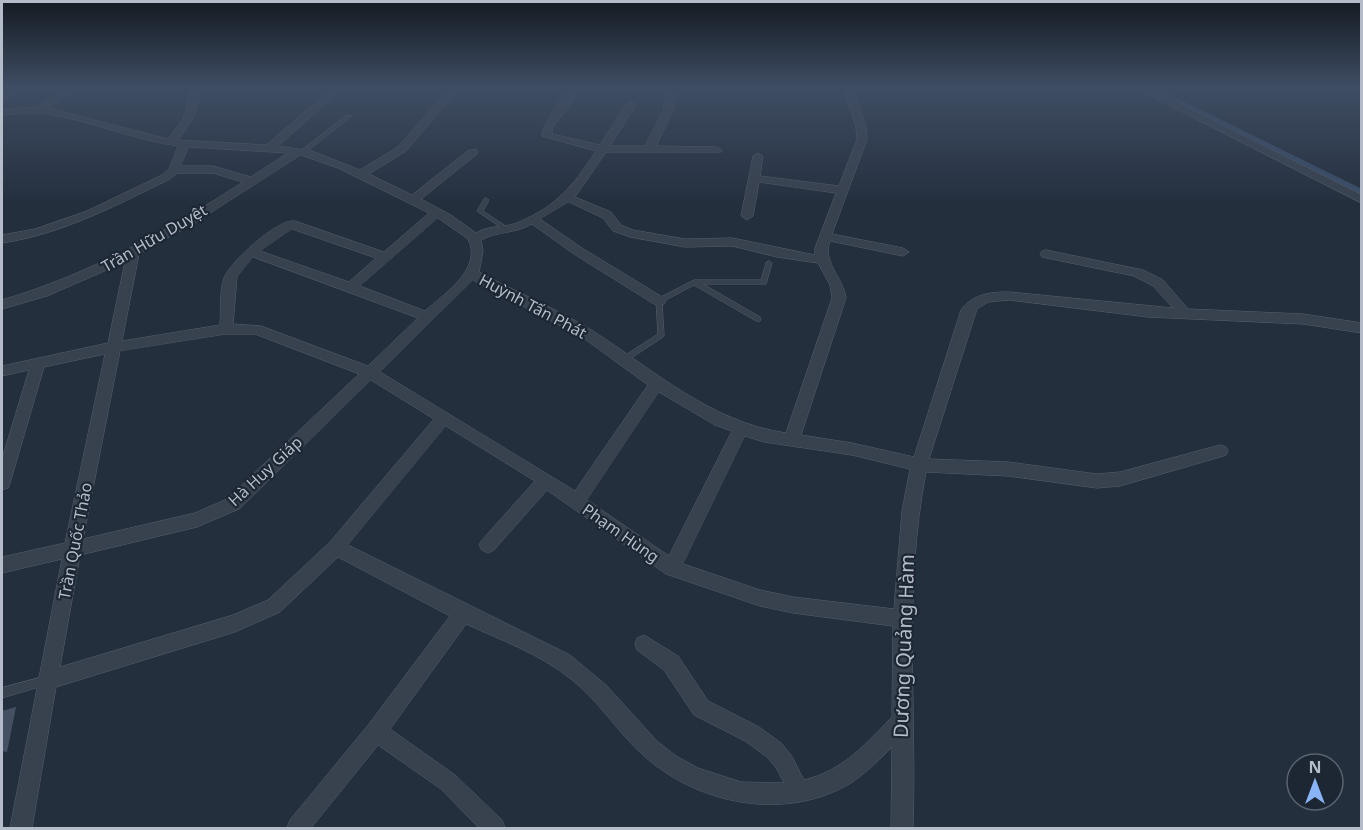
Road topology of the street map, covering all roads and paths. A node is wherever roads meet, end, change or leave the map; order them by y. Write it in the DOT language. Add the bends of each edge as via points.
graph roads {
  1 [pos="110,126"];
  2 [pos="183,126"];
  3 [pos="295,126"];
  4 [pos="337,126"];
  5 [pos="422,126"];
  6 [pos="549,126"];
  7 [pos="617,126"];
  8 [pos="661,126"];
  9 [pos="860,126"];
  10 [pos="1215,126"];
  11 [pos="171,142"];
  12 [pos="185,143"];
  13 [pos="269,148"];
  14 [pos="601,149"];
  15 [pos="649,149"];
  16 [pos="717,150"];
  17 [pos="301,152"];
  18 [pos="473,152"];
  19 [pos="758,156"];
  20 [pos="174,170"];
  21 [pos="359,175"];
  22 [pos="753,178"];
  23 [pos="251,181"];
  24 [pos="842,190"];
  25 [pos="568,198"];
  26 [pos="413,200"];
  27 [pos="486,200"];
  28 [pos="1362,200"];
  29 [pos="437,212"];
  30 [pos="747,216"];
  31 [pos="532,219"];
  32 [pos="505,228"];
  33 [pos="825,236"];
  34 [pos="474,238"];
  35 [pos="2,239"];
  36 [pos="253,252"];
  37 [pos="903,252"];
  38 [pos="133,254"];
  39 [pos="1046,254"];
  40 [pos="386,256"];
  41 [pos="822,260"];
  42 [pos="769,263"];
  43 [pos="472,274"];
  44 [pos="694,282"];
  45 [pos="351,287"];
  46 [pos="659,301"];
  47 [pos="2,304"];
  48 [pos="1184,313"];
  49 [pos="428,317"];
  50 [pos="758,319"];
  51 [pos="226,328"];
  52 [pos="1362,328"];
  53 [pos="114,347"];
  54 [pos="622,360"];
  55 [pos="38,364"];
  56 [pos="2,371"];
  57 [pos="369,372"];
  58 [pos="657,384"];
  59 [pos="444,418"];
  60 [pos="741,429"];
  61 [pos="791,441"];
  62 [pos="1220,451"];
  63 [pos="919,465"];
  64 [pos="546,480"];
  65 [pos="2,483"];
  66 [pos="577,502"];
  67 [pos="488,545"];
  68 [pos="336,547"];
  69 [pos="72,549"];
  70 [pos="2,565"];
  71 [pos="672,568"];
  72 [pos="463,613"];
  73 [pos="902,620"];
  74 [pos="644,644"];
  75 [pos="49,680"];
  76 [pos="2,693"];
  77 [pos="901,722"];
  78 [pos="376,731"];
  79 [pos="799,792"];
  80 [pos="21,828"];
  81 [pos="298,828"];
  82 [pos="494,828"];
  83 [pos="902,828"];
  1 -- 11 [label="street"];
  2 -- 11 [label="street"];
  3 -- 13 [label="street"];
  4 -- 17 [label="lane"];
  5 -- 21 [label="street" via="402,149"];
  6 -- 14 [label="street" via="546,134"];
  7 -- 14 [label="street"];
  8 -- 15 [label="street"];
  9 -- 24 [label="street" via="863,133"];
  10 -- 28 [label="street"];
  11 -- 12 [label="street"];
  12 -- 13 [label="street"];
  12 -- 20 [label="street"];
  13 -- 17 [label="street"];
  14 -- 15 [label="street"];
  14 -- 25 [label="street"];
  15 -- 16 [label="street"];
  17 -- 21 [label="street"];
  17 -- 23 [label="street, Trần Hữu Duyệt"];
  18 -- 26 [label="street"];
  19 -- 22 [label="street"];
  20 -- 23 [label="street" via="212,168"];
  20 -- 35 [label="street" via="91,214"];
  21 -- 26 [label="street"];
  22 -- 24 [label="street"];
  22 -- 30 [label="street"];
  23 -- 38 [label="street, Trần Hữu Duyệt"];
  24 -- 33 [label="street"];
  25 -- 31 [label="street"];
  25 -- 41 [label="street" via="607,215 617,228 630,233 685,243 742,244"];
  26 -- 29 [label="street"];
  27 -- 32 [label="lane" via="480,211"];
  29 -- 34 [label="street"];
  29 -- 40 [label="street"];
  31 -- 32 [label="street" via="518,227"];
  31 -- 46 [label="street"];
  32 -- 34 [label="street"];
  33 -- 37 [label="street"];
  33 -- 41 [label="street"];
  34 -- 43 [label="street, Huỳnh Tấn Phát" via="477,252"];
  36 -- 40 [label="street" via="291,224"];
  36 -- 45 [label="street"];
  36 -- 51 [label="street" via="232,273"];
  38 -- 47 [label="street, Trần Hữu Duyệt" via="69,282"];
  38 -- 53 [label="street, Trần Quốc Thảo"];
  39 -- 48 [label="street" via="1138,273 1158,283"];
  40 -- 45 [label="street"];
  41 -- 61 [label="street" via="836,282 839,298"];
  42 -- 44 [label="lane" via="764,282"];
  43 -- 49 [label="street, Hà Huy Giáp"];
  43 -- 54 [label="street, Huỳnh Tấn Phát" via="587,334"];
  44 -- 46 [label="lane"];
  44 -- 50 [label="lane"];
  45 -- 49 [label="street"];
  46 -- 54 [label="lane" via="661,335"];
  48 -- 52 [label="street, Dương Quảng Hàm" via="1295,318"];
  48 -- 63 [label="street, Dương Quảng Hàm" via="1009,296 982,298 968,310"];
  49 -- 57 [label="street, Hà Huy Giáp"];
  51 -- 53 [label="street, Phạm Hùng"];
  51 -- 57 [label="street, Phạm Hùng" via="256,330"];
  53 -- 55 [label="street, Phạm Hùng"];
  53 -- 69 [label="street, Trần Quốc Thảo"];
  54 -- 58 [label="street, Huỳnh Tấn Phát"];
  55 -- 56 [label="street, Phạm Hùng"];
  55 -- 65 [label="street"];
  57 -- 59 [label="street, Phạm Hùng"];
  57 -- 69 [label="street, Hà Huy Giáp" via="233,504 197,520"];
  58 -- 60 [label="street, Huỳnh Tấn Phát"];
  58 -- 66 [label="street"];
  59 -- 64 [label="street, Phạm Hùng"];
  59 -- 68 [label="street"];
  60 -- 61 [label="street, Huỳnh Tấn Phát"];
  60 -- 71 [label="street"];
  61 -- 63 [label="street, Huỳnh Tấn Phát" via="852,449"];
  62 -- 63 [label="street, Huỳnh Tấn Phát" via="1107,481 1008,469"];
  63 -- 73 [label="street, Dương Quảng Hàm" via="910,511"];
  64 -- 66 [label="street, Phạm Hùng"];
  64 -- 67 [label="street"];
  66 -- 71 [label="street, Phạm Hùng"];
  68 -- 72 [label="street"];
  68 -- 75 [label="street" via="294,590 258,614"];
  69 -- 70 [label="street, Hà Huy Giáp"];
  69 -- 75 [label="street, Trần Quốc Thảo"];
  71 -- 73 [label="street, Phạm Hùng" via="760,598"];
  72 -- 78 [label="street"];
  72 -- 79 [label="street" via="529,643 585,676 651,748 677,769 710,784 740,791 768,795"];
  73 -- 77 [label="street, Dương Quảng Hàm"];
  74 -- 79 [label="street" via="671,663 701,708 774,750"];
  75 -- 76 [label="lane"];
  75 -- 80 [label="street, Trần Quốc Thảo"];
  77 -- 79 [label="street" via="866,759 839,778"];
  77 -- 83 [label="street, Dương Quảng Hàm"];
  78 -- 81 [label="street"];
  78 -- 82 [label="street" via="448,782"];
}
